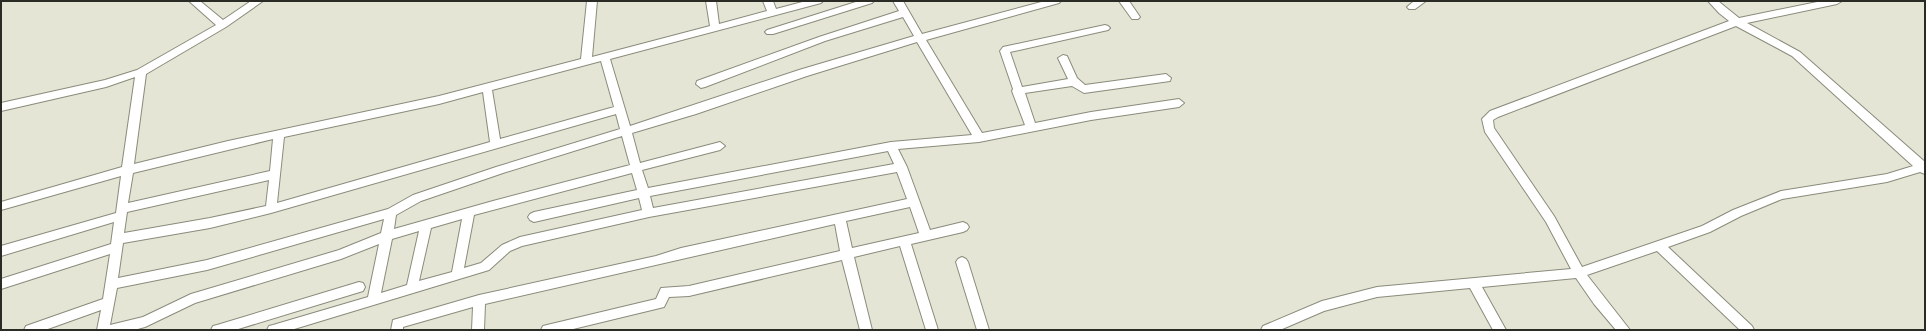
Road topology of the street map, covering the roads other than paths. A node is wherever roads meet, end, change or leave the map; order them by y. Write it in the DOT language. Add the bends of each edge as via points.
graph roads {
  1 [pos="194,1"];
  2 [pos="258,1"];
  3 [pos="592,1"];
  4 [pos="711,1"];
  5 [pos="768,1"];
  6 [pos="818,1"];
  7 [pos="869,1"];
  8 [pos="898,1"];
  9 [pos="1056,1"];
  10 [pos="1124,1"];
  11 [pos="1420,1"];
  12 [pos="1713,1"];
  13 [pos="1837,1"];
  14 [pos="1412,7"];
  15 [pos="905,13"];
  16 [pos="773,14"];
  17 [pos="1135,17"];
  18 [pos="1737,22"];
  19 [pos="223,25"];
  20 [pos="1105,28"];
  21 [pos="715,29"];
  22 [pos="770,32"];
  23 [pos="920,38"];
  24 [pos="605,57"];
  25 [pos="1062,58"];
  26 [pos="586,62"];
  27 [pos="140,72"];
  28 [pos="1166,78"];
  29 [pos="1074,82"];
  30 [pos="701,84"];
  31 [pos="487,88"];
  32 [pos="1017,90"];
  33 [pos="1179,103"];
  34 [pos="1,107"];
  35 [pos="620,109"];
  36 [pos="1031,128"];
  37 [pos="627,131"];
  38 [pos="279,135"];
  39 [pos="979,138"];
  40 [pos="496,145"];
  41 [pos="720,146"];
  42 [pos="891,146"];
  43 [pos="901,167"];
  44 [pos="637,168"];
  45 [pos="1924,168"];
  46 [pos="127,170"];
  47 [pos="275,174"];
  48 [pos="644,193"];
  49 [pos="914,202"];
  50 [pos="1,206"];
  51 [pos="271,209"];
  52 [pos="469,212"];
  53 [pos="122,213"];
  54 [pos="391,213"];
  55 [pos="649,213"];
  56 [pos="534,216"];
  57 [pos="840,218"];
  58 [pos="426,225"];
  59 [pos="963,227"];
  60 [pos="926,235"];
  61 [pos="387,236"];
  62 [pos="904,240"];
  63 [pos="117,243"];
  64 [pos="1659,246"];
  65 [pos="1,251"];
  66 [pos="847,255"];
  67 [pos="962,262"];
  68 [pos="1579,273"];
  69 [pos="457,275"];
  70 [pos="1472,283"];
  71 [pos="1,284"];
  72 [pos="112,284"];
  73 [pos="359,287"];
  74 [pos="412,288"];
  75 [pos="374,299"];
  76 [pos="479,300"];
  77 [pos="109,302"];
  78 [pos="30,330"];
  79 [pos="103,330"];
  80 [pos="112,330"];
  81 [pos="217,330"];
  82 [pos="273,330"];
  83 [pos="397,330"];
  84 [pos="478,330"];
  85 [pos="547,330"];
  86 [pos="866,330"];
  87 [pos="932,330"];
  88 [pos="983,330"];
  89 [pos="1267,330"];
  90 [pos="1500,330"];
  91 [pos="1624,330"];
  92 [pos="1748,330"];
  1 -- 19 [label="street"];
  2 -- 19 [label="street"];
  3 -- 26 [label="street"];
  4 -- 21 [label="street"];
  5 -- 16 [label="street"];
  6 -- 16 [label="street"];
  7 -- 22 [label="street"];
  8 -- 15 [label="street"];
  9 -- 23 [label="street"];
  10 -- 17 [label="street"];
  11 -- 14 [label="street"];
  12 -- 18 [label="street" via="1722,12"];
  13 -- 18 [label="street"];
  15 -- 23 [label="street"];
  15 -- 30 [label="street" via="822,39"];
  16 -- 21 [label="street"];
  18 -- 45 [label="street" via="1796,54"];
  18 -- 68 [label="street" via="1487,119 1489,129 1550,219"];
  19 -- 27 [label="street"];
  20 -- 32 [label="street" via="1007,49 1004,54"];
  21 -- 24 [label="street"];
  23 -- 37 [label="street"];
  23 -- 39 [label="street"];
  24 -- 26 [label="street"];
  24 -- 35 [label="street"];
  25 -- 29 [label="street"];
  26 -- 31 [label="street"];
  27 -- 34 [label="street" via="106,83"];
  27 -- 46 [label="street"];
  28 -- 29 [label="street" via="1084,89"];
  29 -- 32 [label="street"];
  31 -- 38 [label="street"];
  31 -- 40 [label="street"];
  32 -- 36 [label="street"];
  33 -- 36 [label="street"];
  35 -- 37 [label="street"];
  35 -- 40 [label="street"];
  36 -- 39 [label="street"];
  37 -- 44 [label="street"];
  37 -- 54 [label="street" via="417,198"];
  38 -- 46 [label="street"];
  38 -- 47 [label="street"];
  39 -- 42 [label="street"];
  40 -- 51 [label="street"];
  41 -- 44 [label="street"];
  42 -- 43 [label="street"];
  42 -- 48 [label="street"];
  43 -- 49 [label="street"];
  43 -- 55 [label="street"];
  44 -- 48 [label="street"];
  44 -- 52 [label="street"];
  45 -- 64 [label="street" via="1887,178 1781,196 1737,213 1706,229"];
  46 -- 50 [label="street"];
  46 -- 53 [label="street"];
  47 -- 51 [label="street"];
  47 -- 53 [label="street"];
  48 -- 55 [label="street"];
  48 -- 56 [label="street"];
  49 -- 57 [label="street"];
  49 -- 60 [label="street"];
  51 -- 63 [label="street"];
  52 -- 58 [label="street"];
  52 -- 69 [label="street"];
  53 -- 63 [label="street"];
  53 -- 65 [label="street"];
  54 -- 61 [label="street"];
  54 -- 72 [label="street" via="207,265"];
  55 -- 69 [label="street" via="520,242 506,248 485,267"];
  57 -- 66 [label="street"];
  57 -- 76 [label="street"];
  58 -- 61 [label="street"];
  58 -- 74 [label="street"];
  59 -- 60 [label="street"];
  60 -- 62 [label="street"];
  61 -- 75 [label="street"];
  61 -- 80 [label="street" via="341,254 191,300 145,322"];
  62 -- 66 [label="street"];
  62 -- 87 [label="street"];
  63 -- 71 [label="street"];
  63 -- 72 [label="street"];
  64 -- 68 [label="street"];
  64 -- 92 [label="street"];
  66 -- 85 [label="street" via="689,291 665,292 660,303"];
  66 -- 86 [label="street"];
  67 -- 88 [label="street"];
  68 -- 70 [label="street"];
  68 -- 91 [label="street"];
  69 -- 74 [label="street"];
  70 -- 89 [label="street" via="1377,292 1322,306"];
  70 -- 90 [label="street"];
  72 -- 77 [label="street"];
  73 -- 81 [label="street"];
  74 -- 75 [label="street"];
  75 -- 82 [label="street"];
  76 -- 83 [label="street" via="397,324"];
  76 -- 84 [label="street"];
  77 -- 78 [label="street"];
  77 -- 79 [label="street"];
}
